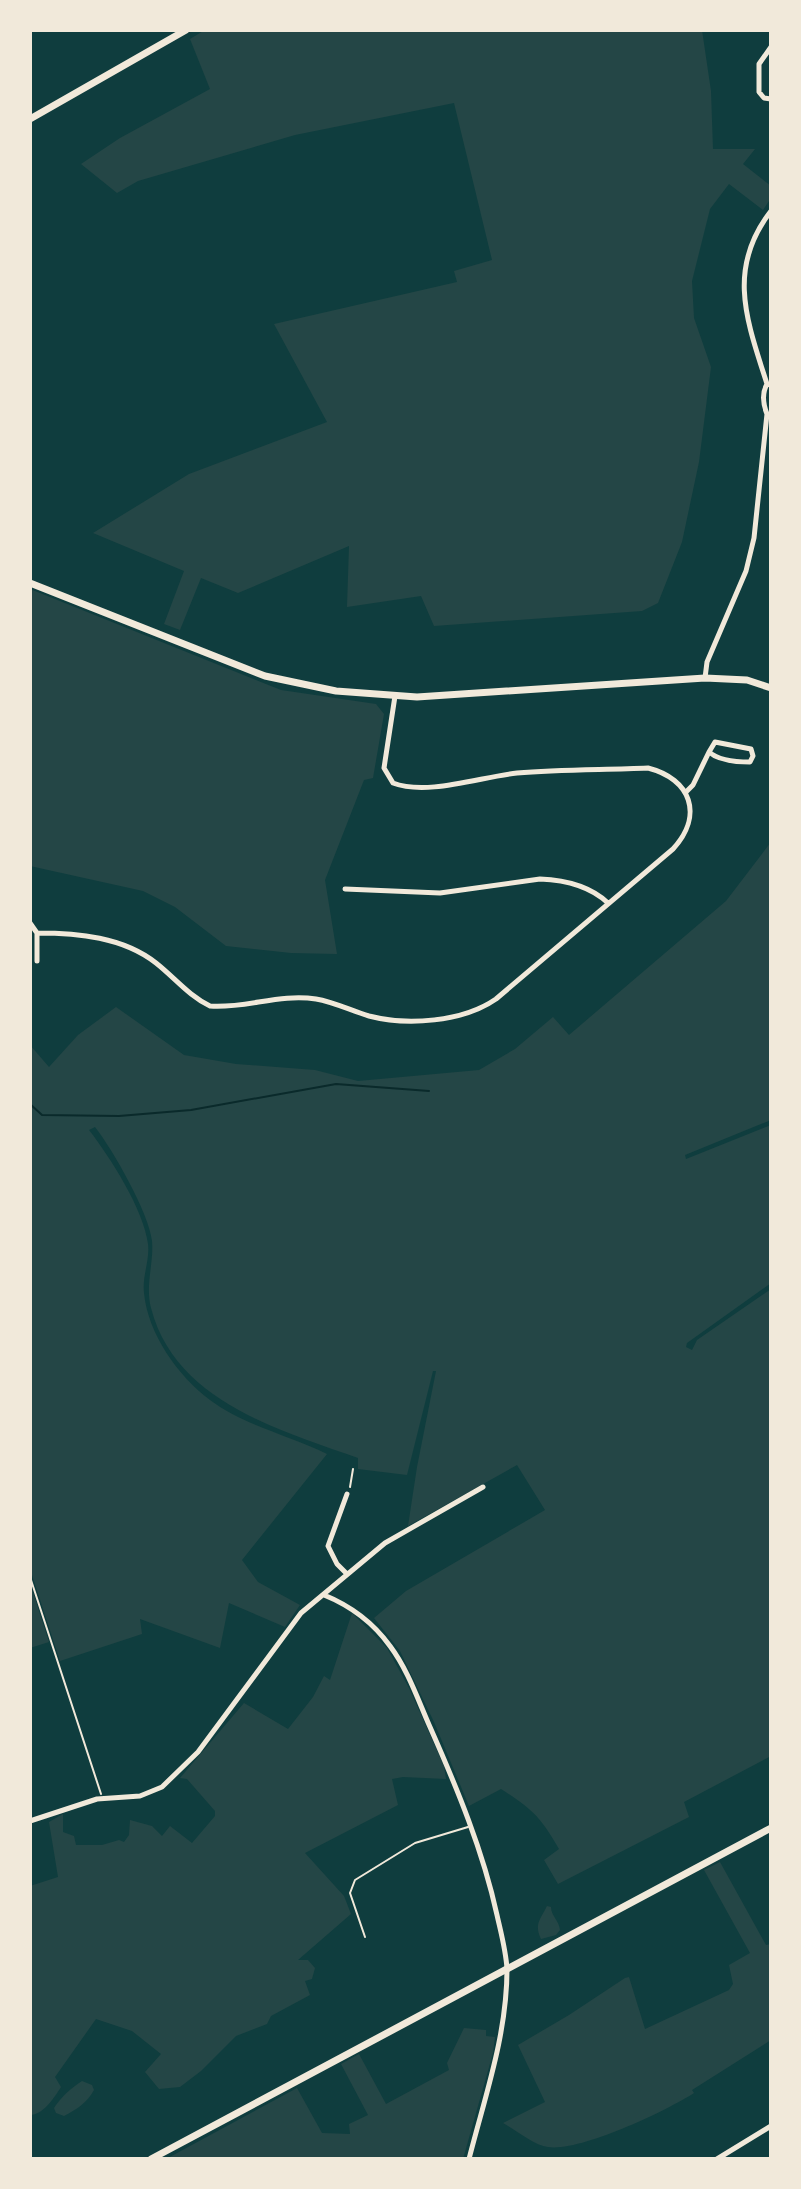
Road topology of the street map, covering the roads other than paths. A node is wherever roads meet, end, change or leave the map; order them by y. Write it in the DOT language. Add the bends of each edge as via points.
graph roads {
  1 [pos="186,30"];
  2 [pos="771,47"];
  3 [pos="771,99"];
  4 [pos="30,119"];
  5 [pos="771,211"];
  6 [pos="769,384"];
  7 [pos="769,413"];
  8 [pos="30,583"];
  9 [pos="705,678"];
  10 [pos="771,688"];
  11 [pos="395,696"];
  12 [pos="709,752"];
  13 [pos="686,792"];
  14 [pos="345,889"];
  15 [pos="608,903"];
  16 [pos="30,923"];
  17 [pos="37,933"];
  18 [pos="37,961"];
  19 [pos="483,1487"];
  20 [pos="347,1494"];
  21 [pos="347,1574"];
  22 [pos="324,1595"];
  23 [pos="30,1821"];
  24 [pos="471,1826"];
  25 [pos="771,1828"];
  26 [pos="365,1937"];
  27 [pos="507,1969"];
  28 [pos="771,2126"];
  29 [pos="151,2159"];
  30 [pos="469,2159"];
  31 [pos="717,2159"];
  1 -- 4 [label="main road"];
  2 -- 3 [label="street" via="759,64 759,92"];
  5 -- 6 [label="street" via="751,245 742,290"];
  6 -- 7 [label="street" via="763,405"];
  7 -- 9 [label="street" via="754,538"];
  8 -- 11 [label="main road" via="284,681"];
  9 -- 10 [label="main road" via="747,680"];
  9 -- 11 [label="main road"];
  11 -- 13 [label="street" via="384,768 393,783 404,787 518,773 648,768 665,773"];
  12 -- 12 [label="street" via="737,762 750,762 753,756 751,749 723,742 715,742"];
  12 -- 13 [label="street"];
  13 -- 15 [label="street" via="690,815 682,839"];
  14 -- 15 [label="street" via="440,893 540,879 597,893"];
  15 -- 17 [label="street" via="487,1006 413,1021 372,1017 317,999 210,1006 130,947 87,936"];
  16 -- 17 [label="street"];
  17 -- 18 [label="street"];
  19 -- 21 [label="street" via="385,1543"];
  20 -- 21 [label="street" via="328,1546"];
  21 -- 22 [label="street"];
  22 -- 23 [label="street" via="295,1621 228,1713 162,1787"];
  22 -- 24 [label="street" via="356,1610 396,1654"];
  24 -- 26 [label="lane" via="415,1843 355,1880 350,1893"];
  24 -- 27 [label="street" via="494,1900"];
  25 -- 27 [label="main road"];
  27 -- 29 [label="main road"];
  27 -- 30 [label="street" via="499,2054"];
  28 -- 31 [label="street"];
}
